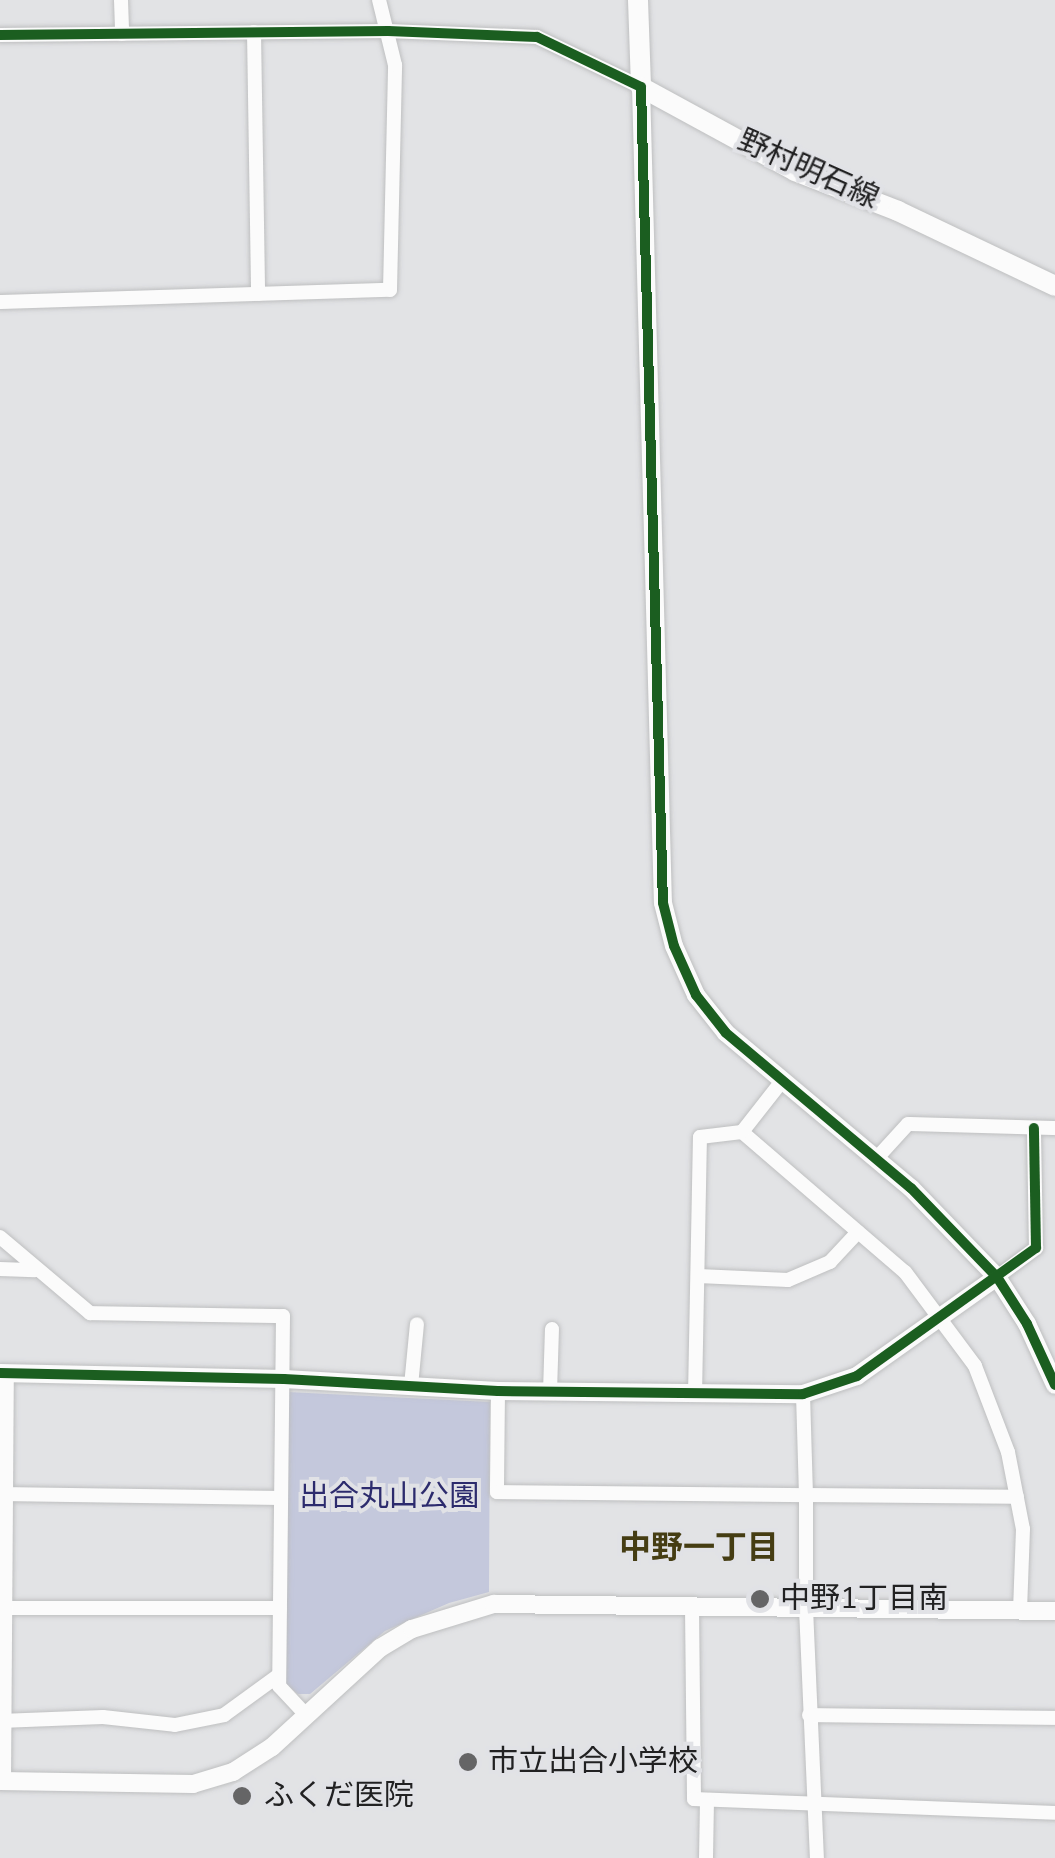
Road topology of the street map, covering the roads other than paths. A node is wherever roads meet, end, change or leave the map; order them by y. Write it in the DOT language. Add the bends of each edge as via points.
graph roads {
  1 [pos="121,0"];
  2 [pos="379,0"];
  3 [pos="638,0"];
  4 [pos="388,31"];
  5 [pos="254,32"];
  6 [pos="122,34"];
  7 [pos="0,35"];
  8 [pos="641,87"];
  9 [pos="1055,286"];
  10 [pos="258,294"];
  11 [pos="0,302"];
  12 [pos="782,1081"];
  13 [pos="1034,1128"];
  14 [pos="1055,1128"];
  15 [pos="742,1132"];
  16 [pos="876,1159"];
  17 [pos="858,1232"];
  18 [pos="0,1237"];
  19 [pos="0,1269"];
  20 [pos="36,1270"];
  21 [pos="698,1276"];
  22 [pos="996,1277"];
  23 [pos="939,1318"];
  24 [pos="416,1324"];
  25 [pos="552,1329"];
  26 [pos="4,1373"];
  27 [pos="284,1379"];
  28 [pos="1055,1384"];
  29 [pos="411,1386"];
  30 [pos="498,1391"];
  31 [pos="550,1392"];
  32 [pos="804,1394"];
  33 [pos="695,1395"];
  34 [pos="3,1494"];
  35 [pos="806,1495"];
  36 [pos="1017,1497"];
  37 [pos="281,1498"];
  38 [pos="692,1607"];
  39 [pos="2,1608"];
  40 [pos="280,1608"];
  41 [pos="806,1608"];
  42 [pos="1020,1611"];
  43 [pos="1055,1611"];
  44 [pos="279,1675"];
  45 [pos="306,1714"];
  46 [pos="809,1715"];
  47 [pos="1055,1718"];
  48 [pos="2,1721"];
  49 [pos="2,1781"];
  50 [pos="707,1800"];
  51 [pos="816,1803"];
  52 [pos="1055,1813"];
  53 [pos="706,1858"];
  54 [pos="817,1858"];
  1 -- 6 [label="street"];
  2 -- 4 [label="street"];
  3 -- 8 [label="main road"];
  4 -- 5 [label="street"];
  4 -- 8 [label="street" via="537,36"];
  4 -- 10 [label="street" via="395,127 390,290"];
  5 -- 6 [label="street"];
  5 -- 10 [label="street"];
  6 -- 7 [label="street"];
  8 -- 9 [label="main road, 野村明石線" via="795,170"];
  8 -- 12 [label="street" via="663,903 696,995 726,1033"];
  10 -- 11 [label="street"];
  12 -- 15 [label="street"];
  12 -- 16 [label="street"];
  13 -- 14 [label="street"];
  13 -- 16 [label="street" via="908,1124"];
  13 -- 22 [label="street" via="1036,1248"];
  15 -- 17 [label="street"];
  15 -- 21 [label="street" via="700,1136"];
  16 -- 22 [label="street"];
  17 -- 21 [label="street" via="830,1262 788,1280"];
  17 -- 23 [label="street" via="905,1272"];
  18 -- 20 [label="street"];
  19 -- 20 [label="street"];
  20 -- 27 [label="street" via="90,1314 283,1316"];
  21 -- 33 [label="street"];
  22 -- 23 [label="street"];
  22 -- 28 [label="street"];
  23 -- 32 [label="street" via="857,1376"];
  23 -- 36 [label="street" via="975,1366 1008,1452"];
  24 -- 29 [label="street"];
  25 -- 31 [label="street"];
  26 -- 27 [label="street"];
  26 -- 34 [label="street"];
  27 -- 29 [label="street"];
  27 -- 37 [label="street"];
  29 -- 30 [label="street"];
  30 -- 31 [label="street"];
  30 -- 35 [label="street" via="496,1492"];
  31 -- 33 [label="street"];
  32 -- 33 [label="street"];
  32 -- 35 [label="street"];
  34 -- 37 [label="street"];
  34 -- 39 [label="street"];
  35 -- 36 [label="street"];
  35 -- 41 [label="street"];
  36 -- 42 [label="street" via="1023,1530"];
  37 -- 40 [label="street"];
  38 -- 41 [label="street"];
  38 -- 45 [label="street" via="494,1604 451,1615 380,1648"];
  38 -- 50 [label="street" via="694,1799"];
  39 -- 40 [label="street"];
  39 -- 48 [label="street"];
  40 -- 44 [label="street"];
  41 -- 42 [label="street"];
  41 -- 46 [label="street"];
  42 -- 43 [label="street"];
  44 -- 45 [label="street" via="279,1686"];
  44 -- 48 [label="street" via="224,1715 175,1726 103,1717"];
  45 -- 49 [label="street" via="233,1772 193,1784"];
  46 -- 47 [label="street"];
  46 -- 51 [label="street"];
  48 -- 49 [label="street"];
  50 -- 51 [label="street"];
  50 -- 53 [label="street"];
  51 -- 52 [label="street"];
  51 -- 54 [label="street"];
}
